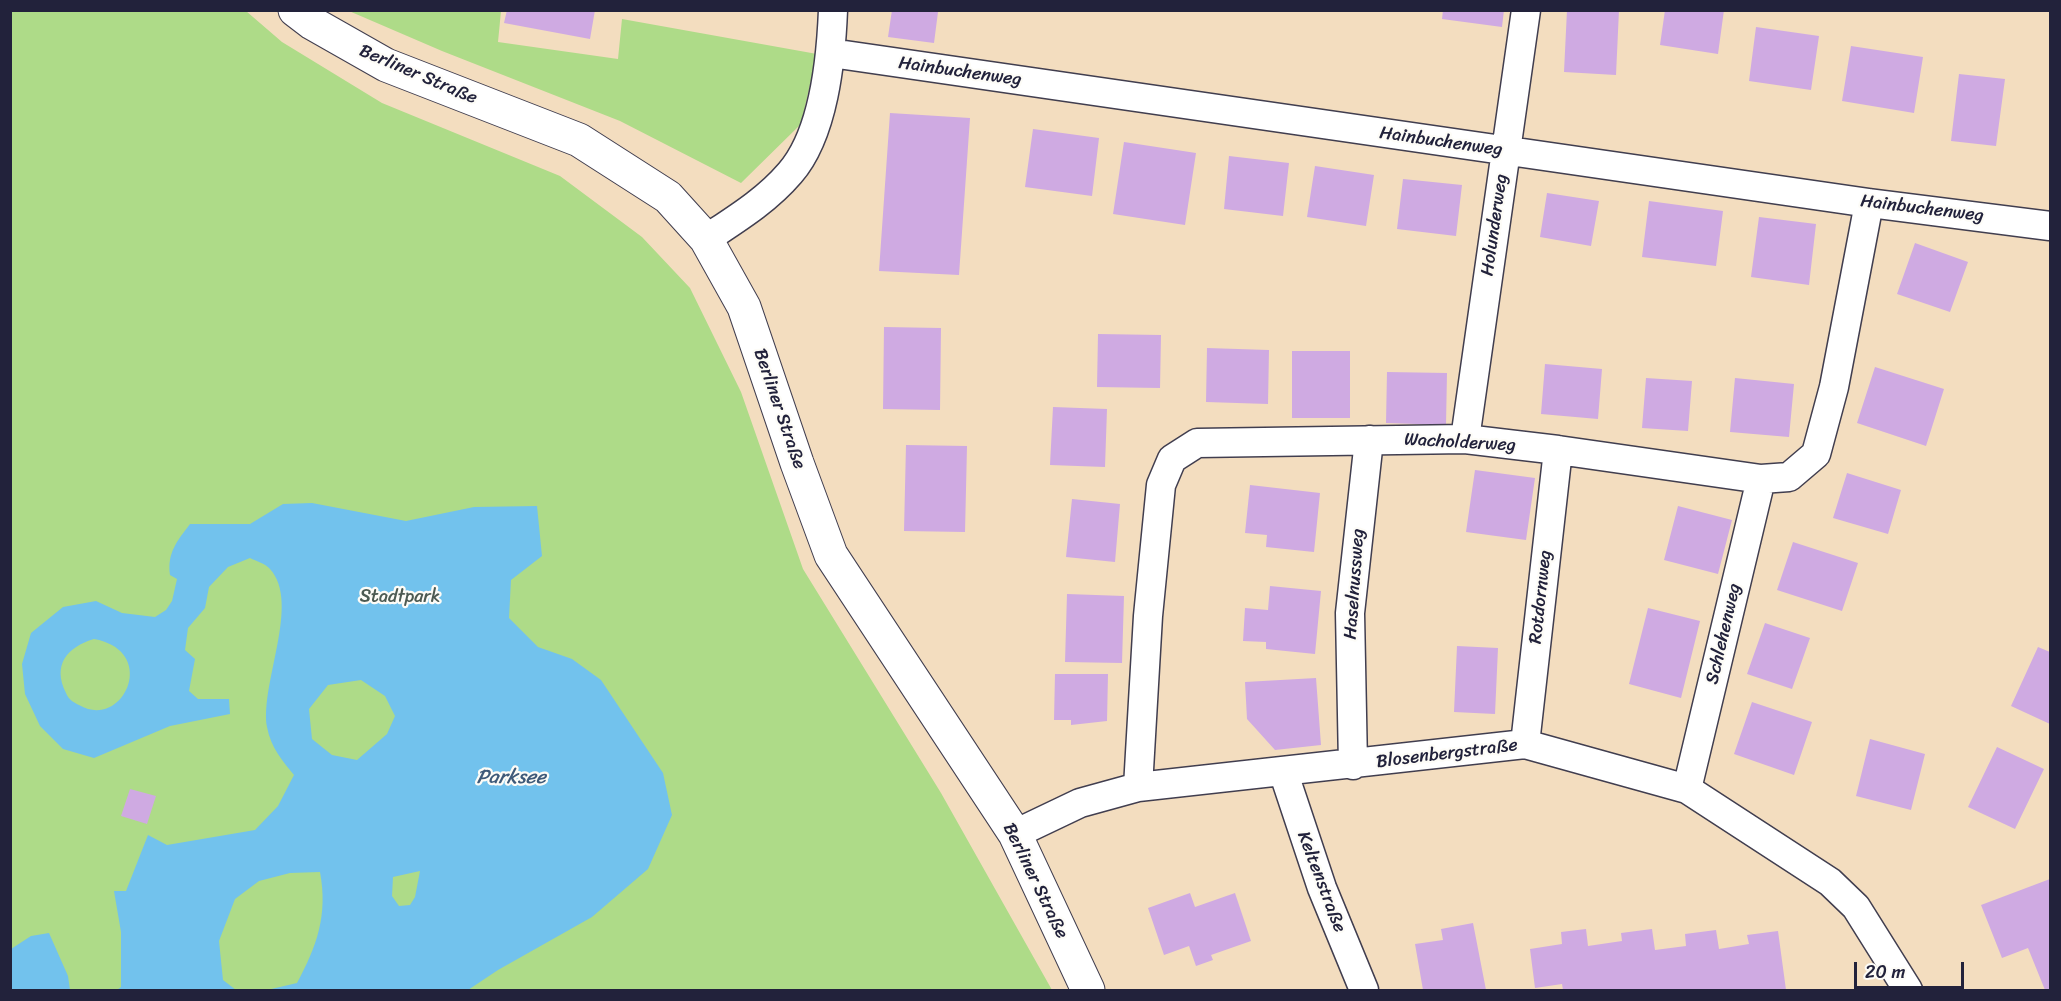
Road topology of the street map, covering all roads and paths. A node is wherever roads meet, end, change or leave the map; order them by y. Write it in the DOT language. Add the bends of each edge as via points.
graph roads {
  1 [pos="295,10"];
  2 [pos="833,10"];
  3 [pos="1526,10"];
  4 [pos="831,53"];
  5 [pos="1506,151"];
  6 [pos="1869,203"];
  7 [pos="2050,226"];
  8 [pos="706,239"];
  9 [pos="1465,439"];
  10 [pos="1369,440"];
  11 [pos="1558,450"];
  12 [pos="1761,479"];
  13 [pos="1525,744"];
  14 [pos="1353,765"];
  15 [pos="1283,771"];
  16 [pos="1138,787"];
  17 [pos="1687,789"];
  18 [pos="1015,834"];
  19 [pos="1088,990"];
  20 [pos="1364,990"];
  21 [pos="1908,990"];
  1 -- 8 [label="main road, Berliner Straße" via="386,65 579,140 668,198"];
  2 -- 4 [label="street"];
  3 -- 5 [label="street, Holunderweg"];
  4 -- 5 [label="street, Hainbuchenweg"];
  4 -- 8 [label="street" via="814,130 791,172 758,205"];
  5 -- 6 [label="street, Hainbuchenweg"];
  5 -- 9 [label="street, Holunderweg"];
  6 -- 7 [label="street, Hainbuchenweg"];
  6 -- 12 [label="street, Wacholderweg" via="1834,387 1816,454 1789,477"];
  8 -- 18 [label="main road, Berliner Straße" via="744,307 831,555"];
  9 -- 10 [label="street, Wacholderweg"];
  9 -- 11 [label="street, Wacholderweg"];
  10 -- 14 [label="street, Haselnussweg" via="1350,613"];
  10 -- 16 [label="street, Wacholderweg" via="1197,443 1172,459 1161,485 1148,616"];
  11 -- 12 [label="street, Wacholderweg"];
  11 -- 13 [label="street, Rotdornweg"];
  12 -- 17 [label="street, Schlehenweg"];
  13 -- 14 [label="street, Blosenbergstraße"];
  13 -- 17 [label="street, Blosenbergstraße"];
  14 -- 15 [label="street, Blosenbergstraße"];
  15 -- 16 [label="street, Blosenbergstraße"];
  15 -- 20 [label="street, Keltenstraße" via="1322,888"];
  16 -- 18 [label="street, Blosenbergstraße" via="1080,802"];
  17 -- 21 [label="street, Blosenbergstraße" via="1830,882 1856,907"];
  18 -- 19 [label="main road, Berliner Straße"];
}
